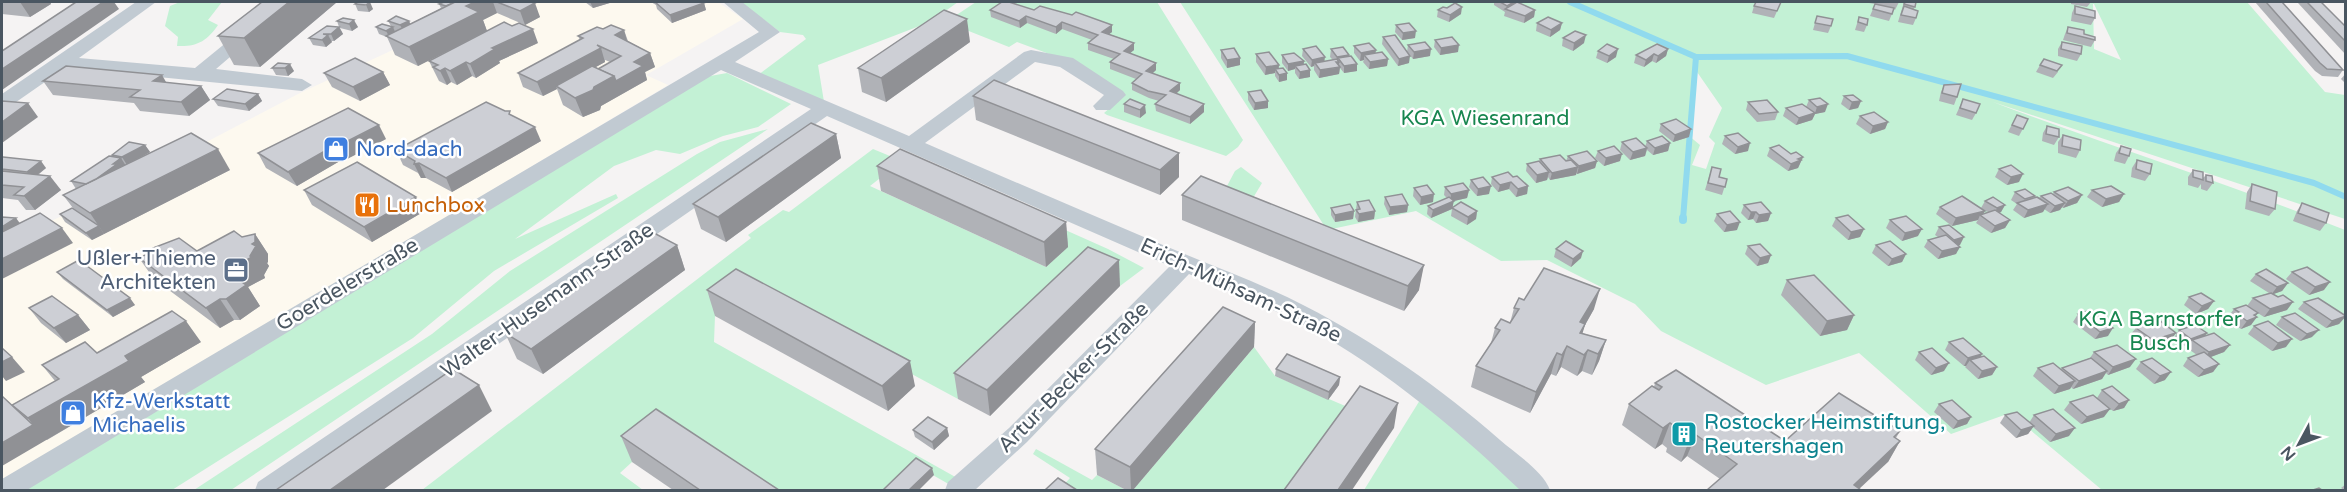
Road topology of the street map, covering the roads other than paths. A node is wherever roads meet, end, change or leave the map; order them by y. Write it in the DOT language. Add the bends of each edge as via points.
graph roads {
  1 [pos="147,2"];
  2 [pos="286,2"];
  3 [pos="731,2"];
  4 [pos="60,62"];
  5 [pos="719,62"];
  6 [pos="198,75"];
  7 [pos="302,85"];
  8 [pos="2,103"];
  9 [pos="1103,106"];
  10 [pos="825,108"];
  11 [pos="913,143"];
  12 [pos="1187,263"];
  13 [pos="5,490"];
  14 [pos="268,490"];
  15 [pos="958,490"];
  16 [pos="1537,490"];
  1 -- 4 [label="street"];
  2 -- 6 [label="street"];
  3 -- 5 [label="street, Goerdelerstraße" via="771,32"];
  4 -- 6 [label="street"];
  4 -- 8 [label="street"];
  5 -- 10 [label="street, Erich-Mühsam-Straße"];
  5 -- 13 [label="street, Goerdelerstraße"];
  6 -- 7 [label="street"];
  9 -- 11 [label="street" via="1116,95 1066,62 1032,56"];
  10 -- 11 [label="street, Erich-Mühsam-Straße"];
  10 -- 14 [label="street, Walter-Husemann-Straße"];
  11 -- 12 [label="street, Erich-Mühsam-Straße"];
  12 -- 15 [label="street, Artur-Becker-Straße" via="1018,435"];
  12 -- 16 [label="street, Erich-Mühsam-Straße" via="1295,311 1377,358 1470,429"];
}
